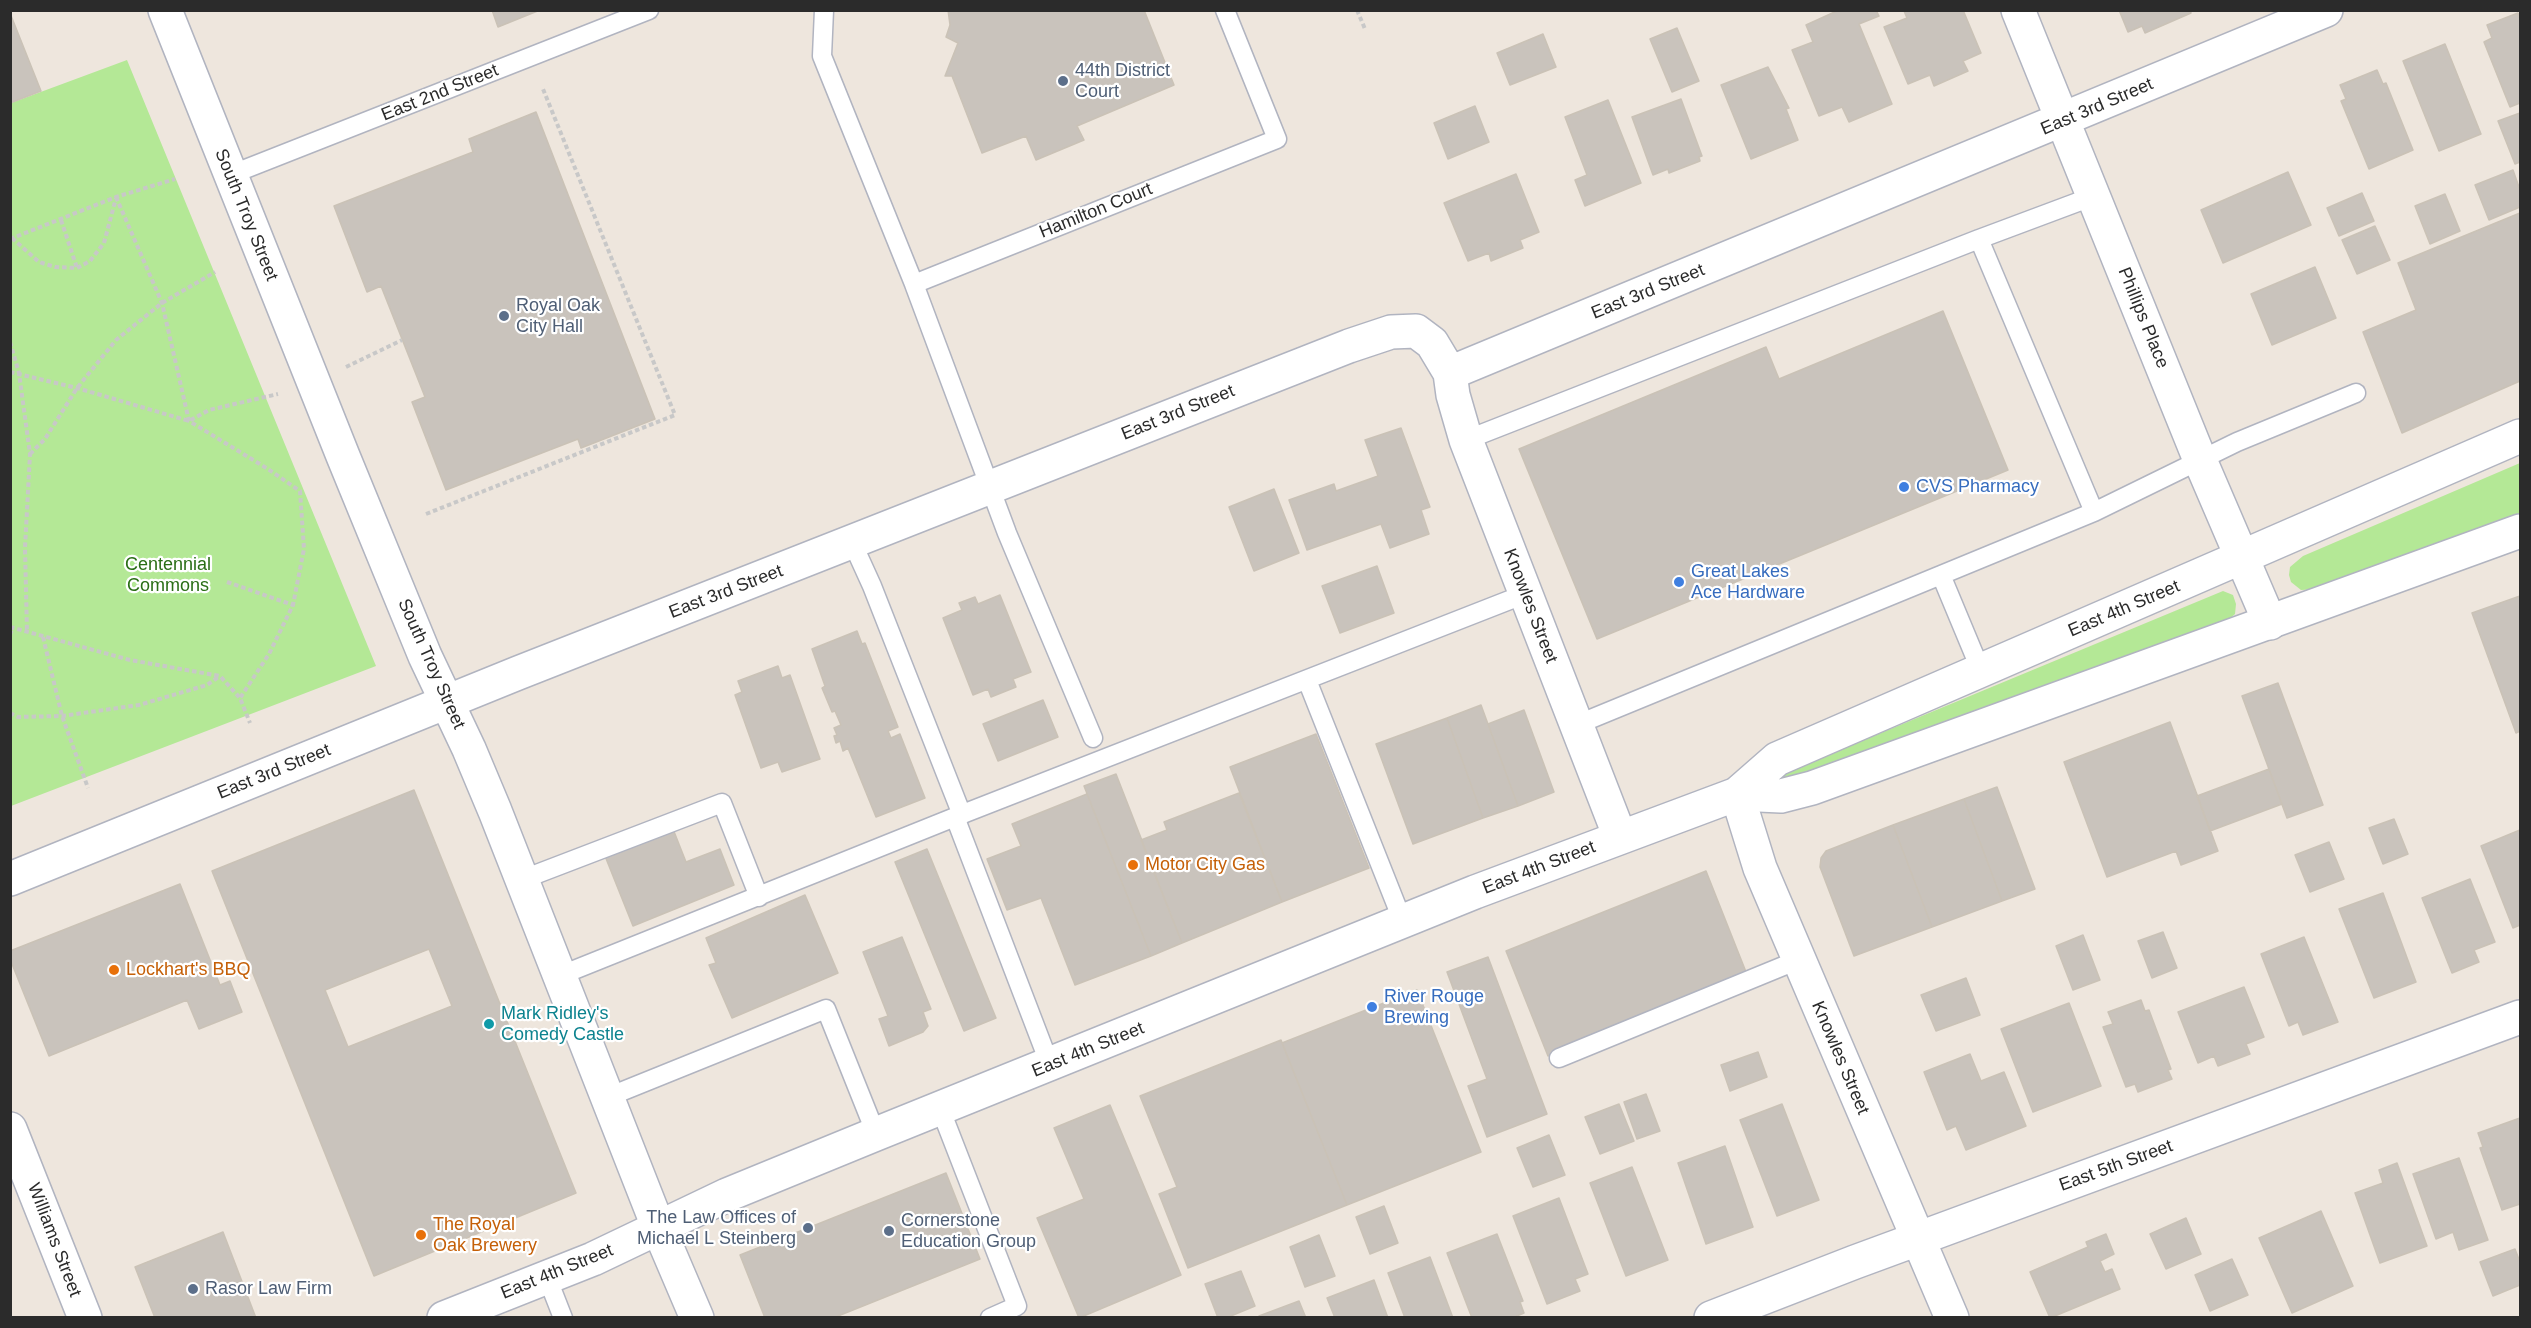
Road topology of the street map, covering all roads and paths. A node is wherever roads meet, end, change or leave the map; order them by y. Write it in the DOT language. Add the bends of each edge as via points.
graph roads {
  1 [pos="165,10"];
  2 [pos="649,10"];
  3 [pos="824,10"];
  4 [pos="1225,10"];
  5 [pos="1357,10"];
  6 [pos="2018,10"];
  7 [pos="2326,10"];
  8 [pos="1365,29"];
  9 [pos="543,89"];
  10 [pos="2063,121"];
  11 [pos="230,175"];
  12 [pos="175,179"];
  13 [pos="2094,196"];
  14 [pos="116,197"];
  15 [pos="62,220"];
  16 [pos="11,239"];
  17 [pos="1979,239"];
  18 [pos="77,268"];
  19 [pos="214,272"];
  20 [pos="914,284"];
  21 [pos="162,303"];
  22 [pos="402,340"];
  23 [pos="10,342"];
  24 [pos="339,369"];
  25 [pos="10,372"];
  26 [pos="19,373"];
  27 [pos="1450,373"];
  28 [pos="78,388"];
  29 [pos="285,392"];
  30 [pos="2356,393"];
  31 [pos="189,421"];
  32 [pos="2520,436"];
  33 [pos="1466,440"];
  34 [pos="30,453"];
  35 [pos="2200,460"];
  36 [pos="992,488"];
  37 [pos="2094,512"];
  38 [pos="426,514"];
  39 [pos="2520,531"];
  40 [pos="852,542"];
  41 [pos="2243,557"];
  42 [pos="1941,575"];
  43 [pos="226,582"];
  44 [pos="1525,594"];
  45 [pos="293,605"];
  46 [pos="2270,623"];
  47 [pos="11,628"];
  48 [pos="27,632"];
  49 [pos="10,635"];
  50 [pos="43,637"];
  51 [pos="1981,670"];
  52 [pos="220,675"];
  53 [pos="1307,680"];
  54 [pos="240,698"];
  55 [pos="447,702"];
  56 [pos="10,713"];
  57 [pos="62,716"];
  58 [pos="250,723"];
  59 [pos="1576,725"];
  60 [pos="1093,738"];
  61 [pos="88,788"];
  62 [pos="1737,794"];
  63 [pos="958,816"];
  64 [pos="1620,837"];
  65 [pos="10,879"];
  66 [pos="521,880"];
  67 [pos="759,897"];
  68 [pos="1403,922"];
  69 [pos="1798,960"];
  70 [pos="559,976"];
  71 [pos="2520,1017"];
  72 [pos="1559,1058"];
  73 [pos="1050,1065"];
  74 [pos="608,1097"];
  75 [pos="940,1108"];
  76 [pos="10,1129"];
  77 [pos="876,1134"];
  78 [pos="659,1229"];
  79 [pos="1918,1239"];
  80 [pos="547,1277"];
  81 [pos="85,1317"];
  82 [pos="444,1317"];
  83 [pos="563,1317"];
  84 [pos="697,1317"];
  85 [pos="990,1317"];
  86 [pos="1711,1317"];
  87 [pos="1952,1317"];
  1 -- 11 [label="street, South Troy Street"];
  2 -- 11 [label="lane, East 2nd Street"];
  3 -- 20 [label="lane" via="822,56"];
  4 -- 20 [label="lane, Hamilton Court" via="1277,139"];
  5 -- 8 [label="path"];
  6 -- 10 [label="street, Phillips Place"];
  7 -- 10 [label="street, East 3rd Street"];
  9 -- 38 [label="path" via="675,415"];
  10 -- 13 [label="street, Phillips Place"];
  10 -- 27 [label="street, East 3rd Street"];
  11 -- 55 [label="street, South Troy Street"];
  12 -- 14 [label="path"];
  13 -- 17 [label="lane"];
  13 -- 35 [label="street, Phillips Place"];
  14 -- 15 [label="path"];
  14 -- 18 [label="path" via="104,243 90,261"];
  14 -- 21 [label="path"];
  15 -- 16 [label="path"];
  15 -- 18 [label="path"];
  16 -- 18 [label="path" via="39,262"];
  17 -- 33 [label="lane"];
  17 -- 37 [label="lane"];
  19 -- 21 [label="path"];
  20 -- 36 [label="lane"];
  21 -- 28 [label="path" via="116,340"];
  21 -- 31 [label="path"];
  22 -- 24 [label="path"];
  23 -- 26 [label="path"];
  25 -- 26 [label="path"];
  26 -- 28 [label="path"];
  26 -- 34 [label="path"];
  27 -- 33 [label="street, Knowles Street"];
  27 -- 36 [label="street, East 3rd Street" via="1432,343 1416,331 1392,332"];
  28 -- 31 [label="path"];
  28 -- 34 [label="path" via="45,439"];
  29 -- 31 [label="path" via="209,410"];
  30 -- 35 [label="lane"];
  31 -- 45 [label="path" via="300,491 304,549"];
  32 -- 41 [label="street, East 4th Street"];
  33 -- 44 [label="street, Knowles Street"];
  34 -- 48 [label="path"];
  35 -- 37 [label="lane"];
  35 -- 41 [label="street, Phillips Place"];
  36 -- 40 [label="street, East 3rd Street"];
  36 -- 60 [label="lane" via="1006,533"];
  37 -- 42 [label="lane"];
  39 -- 46 [label="street, East 4th Street"];
  40 -- 55 [label="street, East 3rd Street"];
  40 -- 63 [label="lane"];
  41 -- 46 [label="street, Phillips Place"];
  41 -- 51 [label="street, East 4th Street"];
  42 -- 51 [label="lane"];
  42 -- 59 [label="lane"];
  43 -- 45 [label="path"];
  44 -- 53 [label="lane"];
  44 -- 59 [label="street, Knowles Street"];
  45 -- 54 [label="path" via="269,654"];
  46 -- 62 [label="street, East 4th Street" via="1812,788 1781,796"];
  47 -- 48 [label="path"];
  47 -- 49 [label="path"];
  48 -- 50 [label="path"];
  50 -- 52 [label="path" via="130,660"];
  50 -- 57 [label="path"];
  51 -- 62 [label="street, East 4th Street" via="1778,759"];
  52 -- 54 [label="path"];
  52 -- 57 [label="path" via="207,684 139,705"];
  53 -- 63 [label="lane"];
  53 -- 68 [label="lane"];
  54 -- 58 [label="path"];
  55 -- 65 [label="street, East 3rd Street"];
  55 -- 66 [label="street, South Troy Street"];
  56 -- 57 [label="path" via="18,717"];
  57 -- 61 [label="path"];
  59 -- 64 [label="street, Knowles Street"];
  62 -- 64 [label="street, East 4th Street"];
  62 -- 69 [label="street, Knowles Street" via="1760,868"];
  63 -- 67 [label="lane"];
  63 -- 73 [label="lane"];
  64 -- 68 [label="street, East 4th Street"];
  66 -- 67 [label="lane" via="722,803"];
  66 -- 70 [label="street, South Troy Street"];
  67 -- 70 [label="lane"];
  68 -- 73 [label="street, East 4th Street"];
  69 -- 72 [label="lane"];
  69 -- 79 [label="street, Knowles Street"];
  70 -- 74 [label="street, South Troy Street"];
  71 -- 79 [label="street, East 5th Street"];
  73 -- 75 [label="street, East 4th Street"];
  74 -- 77 [label="lane" via="826,1009"];
  74 -- 78 [label="street, South Troy Street"];
  75 -- 77 [label="street, East 4th Street"];
  75 -- 85 [label="lane" via="1017,1306"];
  76 -- 81 [label="street, Williams Street"];
  77 -- 78 [label="street, East 4th Street" via="727,1195"];
  78 -- 80 [label="street, East 4th Street"];
  78 -- 84 [label="street, South Troy Street"];
  79 -- 86 [label="street, East 5th Street"];
  79 -- 87 [label="street, Knowles Street"];
  80 -- 82 [label="street, East 4th Street"];
  80 -- 83 [label="lane"];
}
